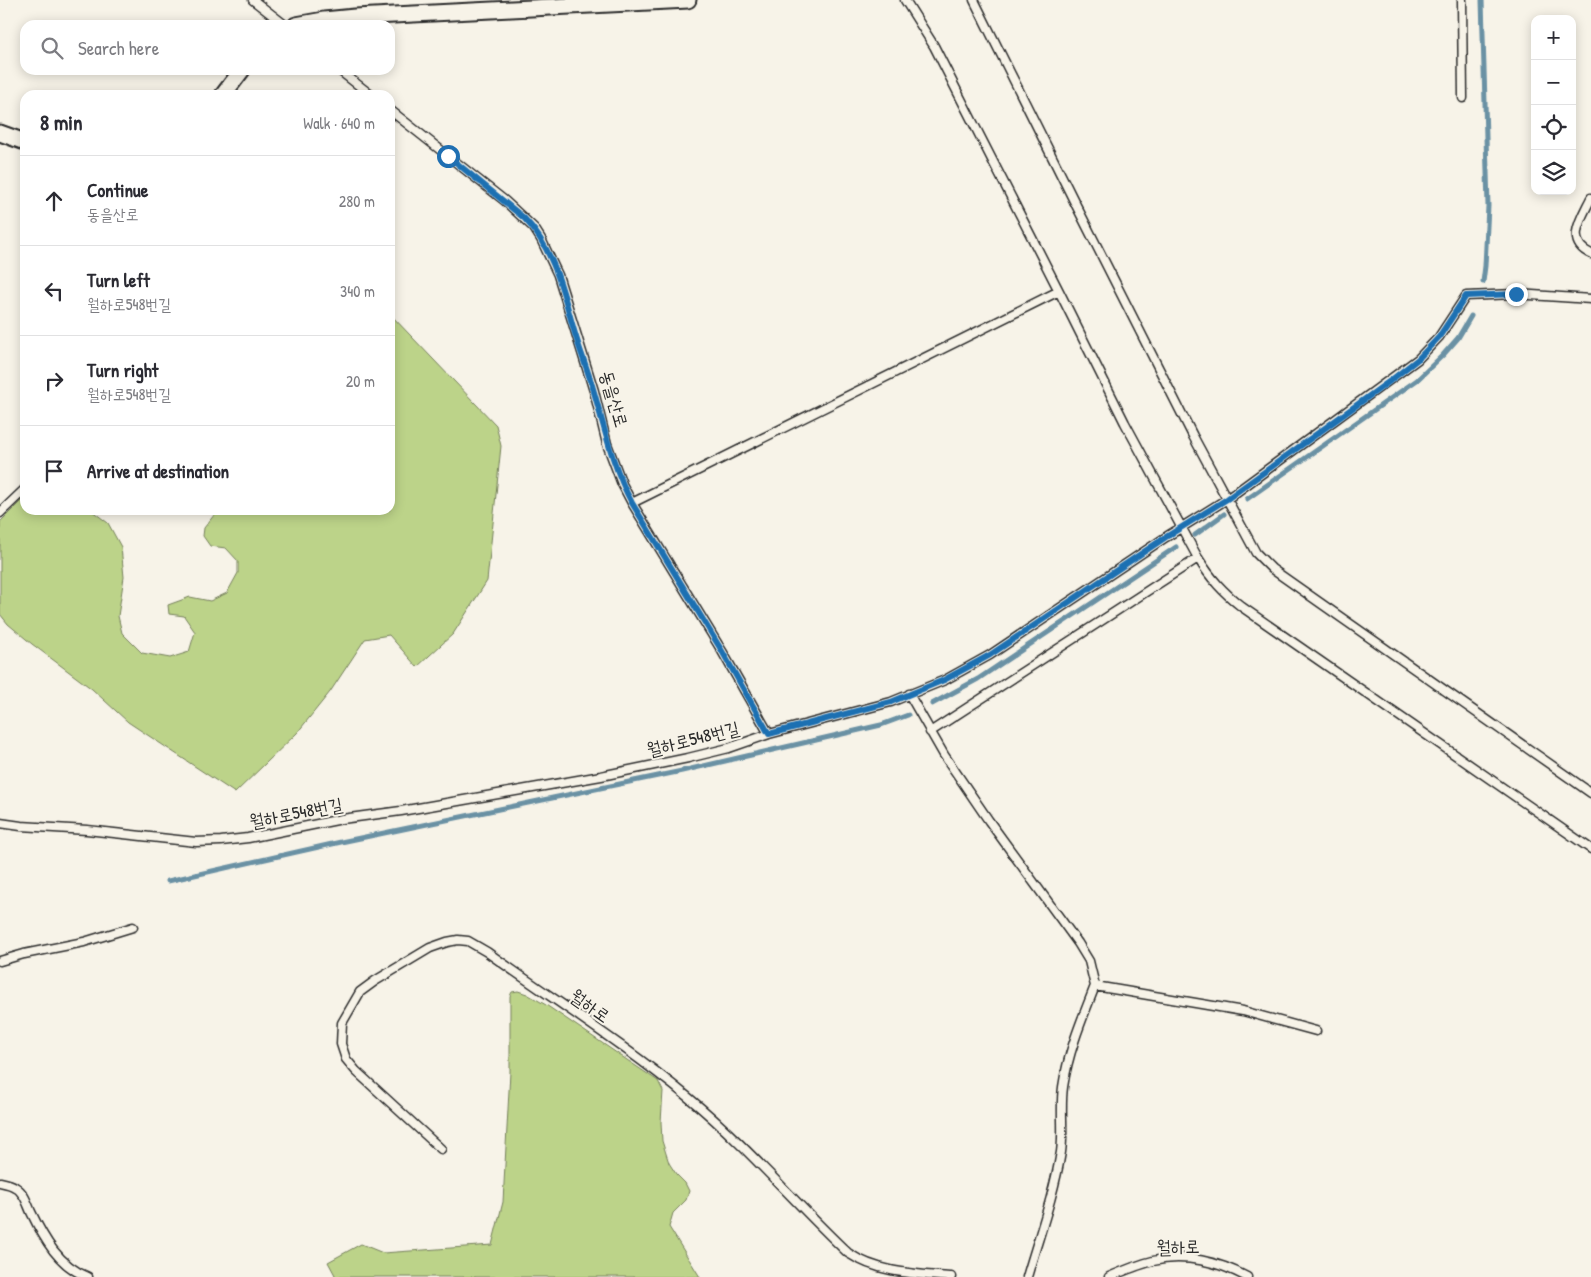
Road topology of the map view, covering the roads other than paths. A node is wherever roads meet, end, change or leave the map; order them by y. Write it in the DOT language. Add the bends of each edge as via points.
graph roads {
  1 [pos="253,0"];
  2 [pos="688,0"];
  3 [pos="905,0"];
  4 [pos="974,0"];
  5 [pos="1462,0"];
  6 [pos="278,20"];
  7 [pos="324,20"];
  8 [pos="238,75"];
  9 [pos="345,75"];
  10 [pos="228,90"];
  11 [pos="365,90"];
  12 [pos="1463,98"];
  13 [pos="395,114"];
  14 [pos="0,133"];
  15 [pos="20,140"];
  16 [pos="1591,198"];
  17 [pos="1591,254"];
  18 [pos="1059,291"];
  19 [pos="1591,299"];
  20 [pos="20,494"];
  21 [pos="1227,499"];
  22 [pos="632,503"];
  23 [pos="0,513"];
  24 [pos="1181,528"];
  25 [pos="1198,558"];
  26 [pos="909,694"];
  27 [pos="930,732"];
  28 [pos="769,734"];
  29 [pos="1591,793"];
  30 [pos="0,824"];
  31 [pos="1591,849"];
  32 [pos="133,926"];
  33 [pos="0,961"];
  34 [pos="1095,986"];
  35 [pos="1316,1031"];
  36 [pos="441,1148"];
  37 [pos="0,1182"];
  38 [pos="88,1277"];
  39 [pos="950,1277"];
  40 [pos="1027,1277"];
  41 [pos="1109,1277"];
  42 [pos="1247,1277"];
  1 -- 6 [label="lane"];
  2 -- 7 [label="street" via="462,9"];
  3 -- 18 [label="lane" via="934,46"];
  4 -- 21 [label="lane"];
  5 -- 12 [label="lane"];
  8 -- 10 [label="street"];
  9 -- 11 [label="lane"];
  13 -- 22 [label="lane, 동을산로" via="505,201 541,239 558,275 607,444"];
  14 -- 15 [label="street"];
  16 -- 17 [label="lane" via="1576,237 1580,247"];
  18 -- 22 [label="lane"];
  18 -- 24 [label="lane"];
  19 -- 21 [label="lane, 월하로548번길" via="1516,294 1466,296 1439,337 1418,359"];
  20 -- 23 [label="lane"];
  21 -- 24 [label="lane, 월하로548번길"];
  21 -- 29 [label="lane" via="1256,553 1272,569"];
  22 -- 28 [label="lane, 동을산로"];
  24 -- 25 [label="lane"];
  24 -- 26 [label="lane, 월하로548번길" via="990,655 944,680"];
  25 -- 27 [label="lane"];
  25 -- 31 [label="lane" via="1225,594 1242,607"];
  26 -- 27 [label="lane"];
  26 -- 28 [label="lane, 월하로548번길" via="891,702"];
  27 -- 34 [label="lane" via="989,821 1078,942 1089,961"];
  28 -- 30 [label="lane, 월하로548번길" via="730,748 601,776 221,841 196,842"];
  32 -- 33 [label="lane" via="84,942"];
  34 -- 35 [label="lane" via="1243,1011"];
  34 -- 40 [label="lane" via="1073,1042 1063,1088 1061,1153"];
  36 -- 39 [label="lane, 월하로" via="346,1059 341,1044 342,1023 360,992 375,981 430,948 458,940 468,941 623,1046 689,1098 853,1256 898,1272"];
  37 -- 38 [label="lane" via="16,1187 53,1251 67,1266"];
  41 -- 42 [label="lane, 월하로" via="1155,1260 1176,1259 1204,1260"];
}
